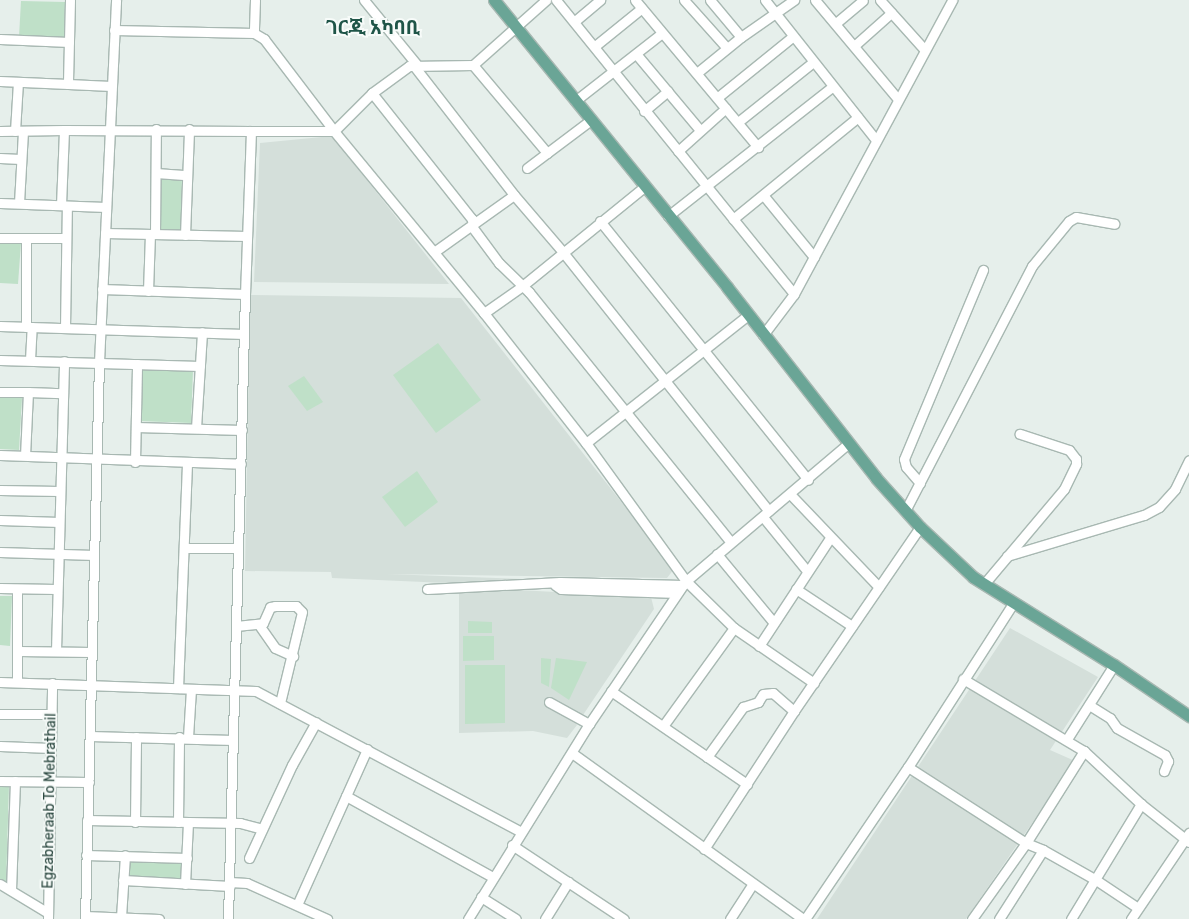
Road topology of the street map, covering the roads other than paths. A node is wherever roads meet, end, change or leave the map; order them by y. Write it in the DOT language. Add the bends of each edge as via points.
graph roads {
  1 [pos="70,0"];
  2 [pos="116,0"];
  3 [pos="255,0"];
  4 [pos="364,0"];
  5 [pos="494,0"];
  6 [pos="546,0"];
  7 [pos="556,0"];
  8 [pos="635,0"];
  9 [pos="684,0"];
  10 [pos="710,0"];
  11 [pos="765,0"];
  12 [pos="794,0"];
  13 [pos="815,0"];
  14 [pos="863,0"];
  15 [pos="880,0"];
  16 [pos="940,0"];
  17 [pos="595,1"];
  18 [pos="950,4"];
  19 [pos="642,8"];
  20 [pos="891,13"];
  21 [pos="775,14"];
  22 [pos="575,21"];
  23 [pos="836,24"];
  24 [pos="515,28"];
  25 [pos="114,30"];
  26 [pos="254,33"];
  27 [pos="662,33"];
  28 [pos="741,37"];
  29 [pos="792,37"];
  30 [pos="0,40"];
  31 [pos="69,42"];
  32 [pos="594,46"];
  33 [pos="854,46"];
  34 [pos="727,48"];
  35 [pos="924,49"];
  36 [pos="638,55"];
  37 [pos="812,63"];
  38 [pos="473,65"];
  39 [pos="416,66"];
  40 [pos="613,71"];
  41 [pos="698,72"];
  42 [pos="0,81"];
  43 [pos="18,82"];
  44 [pos="68,84"];
  45 [pos="111,86"];
  46 [pos="832,87"];
  47 [pos="668,91"];
  48 [pos="372,93"];
  49 [pos="718,97"];
  50 [pos="897,98"];
  51 [pos="575,101"];
  52 [pos="726,108"];
  53 [pos="644,111"];
  54 [pos="858,117"];
  55 [pos="591,120"];
  56 [pos="738,122"];
  57 [pos="110,129"];
  58 [pos="156,129"];
  59 [pos="189,129"];
  60 [pos="64,130"];
  61 [pos="700,130"];
  62 [pos="0,131"];
  63 [pos="19,131"];
  64 [pos="251,131"];
  65 [pos="334,131"];
  66 [pos="876,140"];
  67 [pos="758,148"];
  68 [pos="678,152"];
  69 [pos="547,153"];
  70 [pos="0,158"];
  71 [pos="20,159"];
  72 [pos="527,168"];
  73 [pos="156,173"];
  74 [pos="187,175"];
  75 [pos="644,187"];
  76 [pos="707,188"];
  77 [pos="514,195"];
  78 [pos="764,196"];
  79 [pos="0,203"];
  80 [pos="19,203"];
  81 [pos="64,205"];
  82 [pos="106,207"];
  83 [pos="668,216"];
  84 [pos="733,219"];
  85 [pos="600,221"];
  86 [pos="473,224"];
  87 [pos="1114,224"];
  88 [pos="105,234"];
  89 [pos="153,234"];
  90 [pos="185,235"];
  91 [pos="247,236"];
  92 [pos="0,238"];
  93 [pos="65,238"];
  94 [pos="26,239"];
  95 [pos="562,250"];
  96 [pos="434,252"];
  97 [pos="814,257"];
  98 [pos="983,270"];
  99 [pos="521,288"];
  100 [pos="102,289"];
  101 [pos="148,291"];
  102 [pos="245,294"];
  103 [pos="794,294"];
  104 [pos="484,313"];
  105 [pos="748,315"];
  106 [pos="0,326"];
  107 [pos="29,327"];
  108 [pos="65,328"];
  109 [pos="100,329"];
  110 [pos="202,332"];
  111 [pos="244,334"];
  112 [pos="763,335"];
  113 [pos="703,350"];
  114 [pos="0,360"];
  115 [pos="30,360"];
  116 [pos="64,361"];
  117 [pos="99,362"];
  118 [pos="137,364"];
  119 [pos="200,366"];
  120 [pos="664,379"];
  121 [pos="0,392"];
  122 [pos="28,392"];
  123 [pos="62,393"];
  124 [pos="627,411"];
  125 [pos="136,427"];
  126 [pos="196,428"];
  127 [pos="242,430"];
  128 [pos="1020,434"];
  129 [pos="586,442"];
  130 [pos="850,443"];
  131 [pos="0,455"];
  132 [pos="25,456"];
  133 [pos="61,457"];
  134 [pos="98,460"];
  135 [pos="1189,460"];
  136 [pos="135,462"];
  137 [pos="186,463"];
  138 [pos="241,464"];
  139 [pos="808,480"];
  140 [pos="920,483"];
  141 [pos="0,490"];
  142 [pos="59,491"];
  143 [pos="791,496"];
  144 [pos="905,511"];
  145 [pos="766,514"];
  146 [pos="0,520"];
  147 [pos="59,522"];
  148 [pos="920,527"];
  149 [pos="830,538"];
  150 [pos="731,542"];
  151 [pos="184,548"];
  152 [pos="236,548"];
  153 [pos="0,552"];
  154 [pos="58,554"];
  155 [pos="717,554"];
  156 [pos="94,555"];
  157 [pos="1007,556"];
  158 [pos="807,571"];
  159 [pos="685,583"];
  160 [pos="984,584"];
  161 [pos="555,585"];
  162 [pos="880,587"];
  163 [pos="0,588"];
  164 [pos="56,588"];
  165 [pos="18,589"];
  166 [pos="427,589"];
  167 [pos="796,589"];
  168 [pos="677,594"];
  169 [pos="1014,602"];
  170 [pos="774,623"];
  171 [pos="259,625"];
  172 [pos="236,626"];
  173 [pos="852,626"];
  174 [pos="734,628"];
  175 [pos="759,646"];
  176 [pos="19,651"];
  177 [pos="56,651"];
  178 [pos="91,652"];
  179 [pos="293,656"];
  180 [pos="1114,665"];
  181 [pos="963,679"];
  182 [pos="0,682"];
  183 [pos="16,682"];
  184 [pos="52,683"];
  185 [pos="814,683"];
  186 [pos="1143,683"];
  187 [pos="91,684"];
  188 [pos="178,688"];
  189 [pos="191,689"];
  190 [pos="234,690"];
  191 [pos="611,691"];
  192 [pos="549,702"];
  193 [pos="280,703"];
  194 [pos="1088,705"];
  195 [pos="1189,707"];
  196 [pos="794,711"];
  197 [pos="0,714"];
  198 [pos="52,714"];
  199 [pos="1189,716"];
  200 [pos="316,722"];
  201 [pos="589,724"];
  202 [pos="663,726"];
  203 [pos="90,736"];
  204 [pos="136,737"];
  205 [pos="184,737"];
  206 [pos="1067,739"];
  207 [pos="233,740"];
  208 [pos="0,746"];
  209 [pos="51,748"];
  210 [pos="367,749"];
  211 [pos="1084,750"];
  212 [pos="572,754"];
  213 [pos="708,756"];
  214 [pos="908,768"];
  215 [pos="1164,771"];
  216 [pos="0,781"];
  217 [pos="15,781"];
  218 [pos="51,782"];
  219 [pos="89,782"];
  220 [pos="747,784"];
  221 [pos="346,796"];
  222 [pos="1140,804"];
  223 [pos="87,820"];
  224 [pos="135,822"];
  225 [pos="178,822"];
  226 [pos="188,823"];
  227 [pos="232,823"];
  228 [pos="262,829"];
  229 [pos="521,832"];
  230 [pos="1188,838"];
  231 [pos="1026,844"];
  232 [pos="512,846"];
  233 [pos="704,849"];
  234 [pos="1043,850"];
  235 [pos="86,855"];
  236 [pos="125,856"];
  237 [pos="187,858"];
  238 [pos="249,858"];
  239 [pos="493,878"];
  240 [pos="123,880"];
  241 [pos="1096,880"];
  242 [pos="568,882"];
  243 [pos="0,884"];
  244 [pos="185,884"];
  245 [pos="230,884"];
  246 [pos="752,885"];
  247 [pos="11,890"];
  248 [pos="481,897"];
  249 [pos="297,905"];
  250 [pos="1138,908"];
  251 [pos="48,916"];
  252 [pos="85,917"];
  253 [pos="121,917"];
  254 [pos="159,919"];
  255 [pos="228,919"];
  256 [pos="327,919"];
  257 [pos="468,919"];
  258 [pos="516,919"];
  259 [pos="545,919"];
  260 [pos="624,919"];
  261 [pos="730,919"];
  262 [pos="804,919"];
  263 [pos="972,919"];
  264 [pos="999,919"];
  265 [pos="1071,919"];
  266 [pos="1132,919"];
  1 -- 31 [label="street"];
  2 -- 25 [label="street"];
  3 -- 26 [label="street"];
  4 -- 39 [label="street"];
  5 -- 24 [label="main road"];
  6 -- 24 [label="street"];
  7 -- 22 [label="street"];
  8 -- 19 [label="street"];
  9 -- 34 [label="street"];
  10 -- 28 [label="street"];
  11 -- 21 [label="street"];
  12 -- 21 [label="street"];
  13 -- 23 [label="street"];
  14 -- 23 [label="street"];
  15 -- 20 [label="street"];
  16 -- 18 [label="street"];
  17 -- 22 [label="street"];
  18 -- 35 [label="street"];
  19 -- 27 [label="street"];
  19 -- 32 [label="street"];
  20 -- 33 [label="street"];
  20 -- 35 [label="street"];
  21 -- 28 [label="street"];
  21 -- 29 [label="street"];
  22 -- 32 [label="street"];
  23 -- 33 [label="street"];
  24 -- 38 [label="street"];
  24 -- 51 [label="main road"];
  25 -- 26 [label="street"];
  25 -- 45 [label="street"];
  26 -- 65 [label="street" via="264,39"];
  27 -- 36 [label="street"];
  27 -- 41 [label="street"];
  28 -- 34 [label="street"];
  29 -- 37 [label="street"];
  29 -- 49 [label="street"];
  30 -- 31 [label="street"];
  31 -- 44 [label="street"];
  32 -- 40 [label="street"];
  33 -- 50 [label="street"];
  34 -- 41 [label="street"];
  35 -- 50 [label="street"];
  36 -- 40 [label="street"];
  36 -- 47 [label="street"];
  37 -- 46 [label="street"];
  37 -- 56 [label="street"];
  38 -- 39 [label="street"];
  38 -- 69 [label="street"];
  39 -- 48 [label="street" via="404,69"];
  39 -- 77 [label="street"];
  40 -- 51 [label="street"];
  40 -- 53 [label="street"];
  41 -- 49 [label="street"];
  42 -- 43 [label="street"];
  43 -- 44 [label="street"];
  43 -- 63 [label="street"];
  44 -- 45 [label="street"];
  45 -- 57 [label="street"];
  46 -- 54 [label="street"];
  46 -- 67 [label="street"];
  47 -- 53 [label="street"];
  47 -- 61 [label="street"];
  48 -- 65 [label="street"];
  48 -- 86 [label="street"];
  49 -- 52 [label="street"];
  50 -- 66 [label="street"];
  51 -- 55 [label="main road"];
  52 -- 56 [label="street"];
  52 -- 61 [label="street"];
  53 -- 68 [label="street"];
  54 -- 66 [label="street"];
  54 -- 78 [label="street"];
  55 -- 69 [label="street"];
  55 -- 75 [label="main road"];
  56 -- 67 [label="street"];
  57 -- 58 [label="street"];
  57 -- 60 [label="street"];
  57 -- 82 [label="street"];
  58 -- 59 [label="street"];
  58 -- 73 [label="street"];
  59 -- 64 [label="street"];
  59 -- 74 [label="street"];
  60 -- 63 [label="street"];
  60 -- 81 [label="street"];
  61 -- 68 [label="street"];
  62 -- 63 [label="street"];
  63 -- 71 [label="street"];
  64 -- 65 [label="street"];
  64 -- 91 [label="street"];
  65 -- 96 [label="street"];
  66 -- 97 [label="street"];
  67 -- 76 [label="street"];
  68 -- 76 [label="street"];
  69 -- 72 [label="street"];
  70 -- 71 [label="street"];
  71 -- 80 [label="street"];
  73 -- 74 [label="street"];
  73 -- 89 [label="street"];
  74 -- 90 [label="street"];
  75 -- 83 [label="main road"];
  75 -- 85 [label="street"];
  76 -- 83 [label="street"];
  76 -- 84 [label="street"];
  77 -- 86 [label="street"];
  77 -- 95 [label="street"];
  78 -- 84 [label="street"];
  78 -- 97 [label="street"];
  79 -- 80 [label="street"];
  80 -- 81 [label="street"];
  81 -- 82 [label="street"];
  81 -- 93 [label="street"];
  82 -- 88 [label="street"];
  83 -- 105 [label="main road"];
  84 -- 103 [label="street"];
  85 -- 95 [label="street"];
  85 -- 113 [label="street"];
  86 -- 96 [label="street"];
  86 -- 99 [label="street" via="484,243"];
  87 -- 140 [label="street" via="1076,218 1068,221 1032,266"];
  88 -- 89 [label="street"];
  88 -- 100 [label="street"];
  89 -- 90 [label="street"];
  89 -- 101 [label="street"];
  90 -- 91 [label="street"];
  91 -- 102 [label="street"];
  92 -- 94 [label="street"];
  93 -- 94 [label="street"];
  93 -- 108 [label="street"];
  94 -- 107 [label="street"];
  95 -- 99 [label="street"];
  95 -- 120 [label="street"];
  96 -- 104 [label="street"];
  97 -- 103 [label="street"];
  98 -- 140 [label="street" via="904,459 906,467"];
  99 -- 104 [label="street"];
  99 -- 124 [label="street" via="529,292"];
  100 -- 101 [label="street"];
  100 -- 109 [label="street"];
  101 -- 102 [label="street"];
  102 -- 111 [label="street"];
  103 -- 112 [label="street"];
  104 -- 129 [label="street"];
  105 -- 112 [label="main road"];
  105 -- 113 [label="street"];
  106 -- 107 [label="street"];
  107 -- 108 [label="street"];
  107 -- 115 [label="street"];
  108 -- 109 [label="street"];
  109 -- 110 [label="street"];
  109 -- 117 [label="street"];
  110 -- 111 [label="street"];
  110 -- 119 [label="street"];
  111 -- 127 [label="street"];
  112 -- 130 [label="main road"];
  113 -- 120 [label="street"];
  113 -- 139 [label="street"];
  114 -- 115 [label="street"];
  115 -- 116 [label="street"];
  116 -- 117 [label="street"];
  116 -- 123 [label="street"];
  117 -- 118 [label="street"];
  117 -- 134 [label="street"];
  118 -- 119 [label="street"];
  118 -- 125 [label="street"];
  119 -- 126 [label="street"];
  120 -- 124 [label="street"];
  120 -- 145 [label="street"];
  121 -- 122 [label="street"];
  122 -- 123 [label="street"];
  122 -- 132 [label="street"];
  123 -- 133 [label="street"];
  124 -- 129 [label="street"];
  124 -- 150 [label="street"];
  125 -- 126 [label="street"];
  125 -- 136 [label="street"];
  126 -- 127 [label="street"];
  127 -- 138 [label="street"];
  128 -- 157 [label="street" via="1069,450 1076,459 1064,489"];
  129 -- 159 [label="street"];
  130 -- 139 [label="street"];
  130 -- 144 [label="main road"];
  131 -- 132 [label="street"];
  132 -- 133 [label="street"];
  133 -- 134 [label="street"];
  133 -- 142 [label="street"];
  134 -- 136 [label="street"];
  134 -- 156 [label="street"];
  135 -- 157 [label="street" via="1175,489 1159,507 1144,515"];
  136 -- 137 [label="street"];
  137 -- 138 [label="street"];
  137 -- 151 [label="street"];
  138 -- 152 [label="street"];
  139 -- 143 [label="street"];
  140 -- 144 [label="street"];
  141 -- 142 [label="street"];
  142 -- 147 [label="street"];
  143 -- 145 [label="street"];
  143 -- 149 [label="street"];
  144 -- 148 [label="main road"];
  145 -- 150 [label="street"];
  145 -- 158 [label="street"];
  146 -- 147 [label="street"];
  147 -- 154 [label="street"];
  148 -- 160 [label="main road"];
  148 -- 162 [label="street"];
  149 -- 158 [label="street"];
  149 -- 162 [label="street"];
  150 -- 155 [label="street"];
  151 -- 152 [label="street"];
  151 -- 188 [label="street"];
  152 -- 172 [label="street"];
  153 -- 154 [label="street"];
  154 -- 156 [label="street"];
  154 -- 164 [label="street"];
  155 -- 159 [label="street"];
  155 -- 170 [label="street"];
  156 -- 178 [label="street"];
  157 -- 160 [label="street"];
  158 -- 167 [label="street"];
  159 -- 161 [label="street" via="560,582"];
  159 -- 168 [label="street"];
  159 -- 174 [label="street"];
  160 -- 169 [label="main road"];
  161 -- 166 [label="street"];
  161 -- 168 [label="street" via="561,589"];
  162 -- 173 [label="street"];
  163 -- 165 [label="street"];
  164 -- 165 [label="street"];
  164 -- 177 [label="street"];
  165 -- 176 [label="street"];
  167 -- 170 [label="street"];
  167 -- 173 [label="street"];
  168 -- 191 [label="street"];
  169 -- 180 [label="main road"];
  169 -- 181 [label="street"];
  170 -- 175 [label="street"];
  171 -- 172 [label="street"];
  171 -- 179 [label="street" via="275,648"];
  171 -- 179 [label="street" via="266,621 270,607 300,608 302,621"];
  172 -- 190 [label="street"];
  173 -- 185 [label="street"];
  174 -- 175 [label="street"];
  174 -- 202 [label="street"];
  175 -- 185 [label="street"];
  176 -- 177 [label="street"];
  176 -- 183 [label="street"];
  177 -- 178 [label="street"];
  178 -- 187 [label="street"];
  179 -- 193 [label="street"];
  180 -- 186 [label="main road"];
  180 -- 194 [label="street"];
  181 -- 206 [label="street"];
  181 -- 214 [label="street"];
  182 -- 183 [label="street"];
  183 -- 184 [label="street"];
  184 -- 187 [label="street"];
  184 -- 198 [label="street, Egzabheraab To Mebrathail"];
  185 -- 196 [label="street"];
  186 -- 195 [label="main road"];
  186 -- 199 [label="main road" via="1148,691"];
  187 -- 188 [label="street"];
  187 -- 203 [label="street"];
  188 -- 189 [label="street"];
  189 -- 190 [label="street"];
  189 -- 205 [label="street"];
  190 -- 193 [label="street" via="256,691"];
  190 -- 207 [label="street"];
  191 -- 201 [label="street"];
  191 -- 202 [label="street"];
  192 -- 201 [label="street"];
  193 -- 200 [label="street"];
  194 -- 206 [label="street"];
  194 -- 215 [label="street" via="1110,718 1117,728 1165,755 1168,761"];
  196 -- 213 [label="street" via="773,693 763,694 758,702 743,707"];
  196 -- 220 [label="street"];
  197 -- 198 [label="street"];
  198 -- 209 [label="street, Egzabheraab To Mebrathail"];
  200 -- 210 [label="street"];
  200 -- 228 [label="street"];
  201 -- 212 [label="street"];
  202 -- 213 [label="street"];
  203 -- 204 [label="street"];
  203 -- 219 [label="street"];
  204 -- 205 [label="street"];
  204 -- 224 [label="street"];
  205 -- 207 [label="street"];
  205 -- 225 [label="street"];
  206 -- 211 [label="street"];
  207 -- 227 [label="street"];
  208 -- 209 [label="street"];
  209 -- 218 [label="street, Egzabheraab To Mebrathail"];
  210 -- 221 [label="street"];
  210 -- 229 [label="street"];
  211 -- 222 [label="street"];
  211 -- 231 [label="street"];
  212 -- 229 [label="street"];
  212 -- 233 [label="street"];
  213 -- 220 [label="street"];
  214 -- 231 [label="street"];
  214 -- 262 [label="street"];
  216 -- 217 [label="street"];
  217 -- 218 [label="street"];
  217 -- 247 [label="street"];
  218 -- 219 [label="street"];
  218 -- 251 [label="street, Egzabheraab To Mebrathail"];
  219 -- 223 [label="street"];
  220 -- 233 [label="street"];
  221 -- 239 [label="street"];
  221 -- 249 [label="street"];
  222 -- 230 [label="street"];
  222 -- 241 [label="street"];
  223 -- 224 [label="street"];
  223 -- 235 [label="street"];
  224 -- 225 [label="street"];
  225 -- 226 [label="street"];
  226 -- 227 [label="street"];
  226 -- 237 [label="street"];
  227 -- 228 [label="street"];
  227 -- 245 [label="street"];
  228 -- 238 [label="street"];
  229 -- 232 [label="street"];
  230 -- 250 [label="street"];
  231 -- 234 [label="street"];
  231 -- 263 [label="street"];
  232 -- 239 [label="street"];
  232 -- 242 [label="street"];
  233 -- 246 [label="street"];
  234 -- 241 [label="street"];
  234 -- 264 [label="street"];
  235 -- 236 [label="street"];
  235 -- 252 [label="street"];
  236 -- 237 [label="street"];
  236 -- 240 [label="street"];
  237 -- 244 [label="street"];
  239 -- 248 [label="street"];
  240 -- 244 [label="street"];
  240 -- 253 [label="street"];
  241 -- 250 [label="street"];
  241 -- 265 [label="street"];
  242 -- 259 [label="street"];
  242 -- 260 [label="street"];
  243 -- 247 [label="street"];
  244 -- 245 [label="street"];
  245 -- 249 [label="street" via="247,883"];
  245 -- 255 [label="street"];
  246 -- 261 [label="street"];
  246 -- 262 [label="street"];
  247 -- 251 [label="street"];
  248 -- 257 [label="street"];
  248 -- 258 [label="street"];
  249 -- 256 [label="street"];
  250 -- 266 [label="street"];
  252 -- 253 [label="street"];
  253 -- 254 [label="street"];
}
